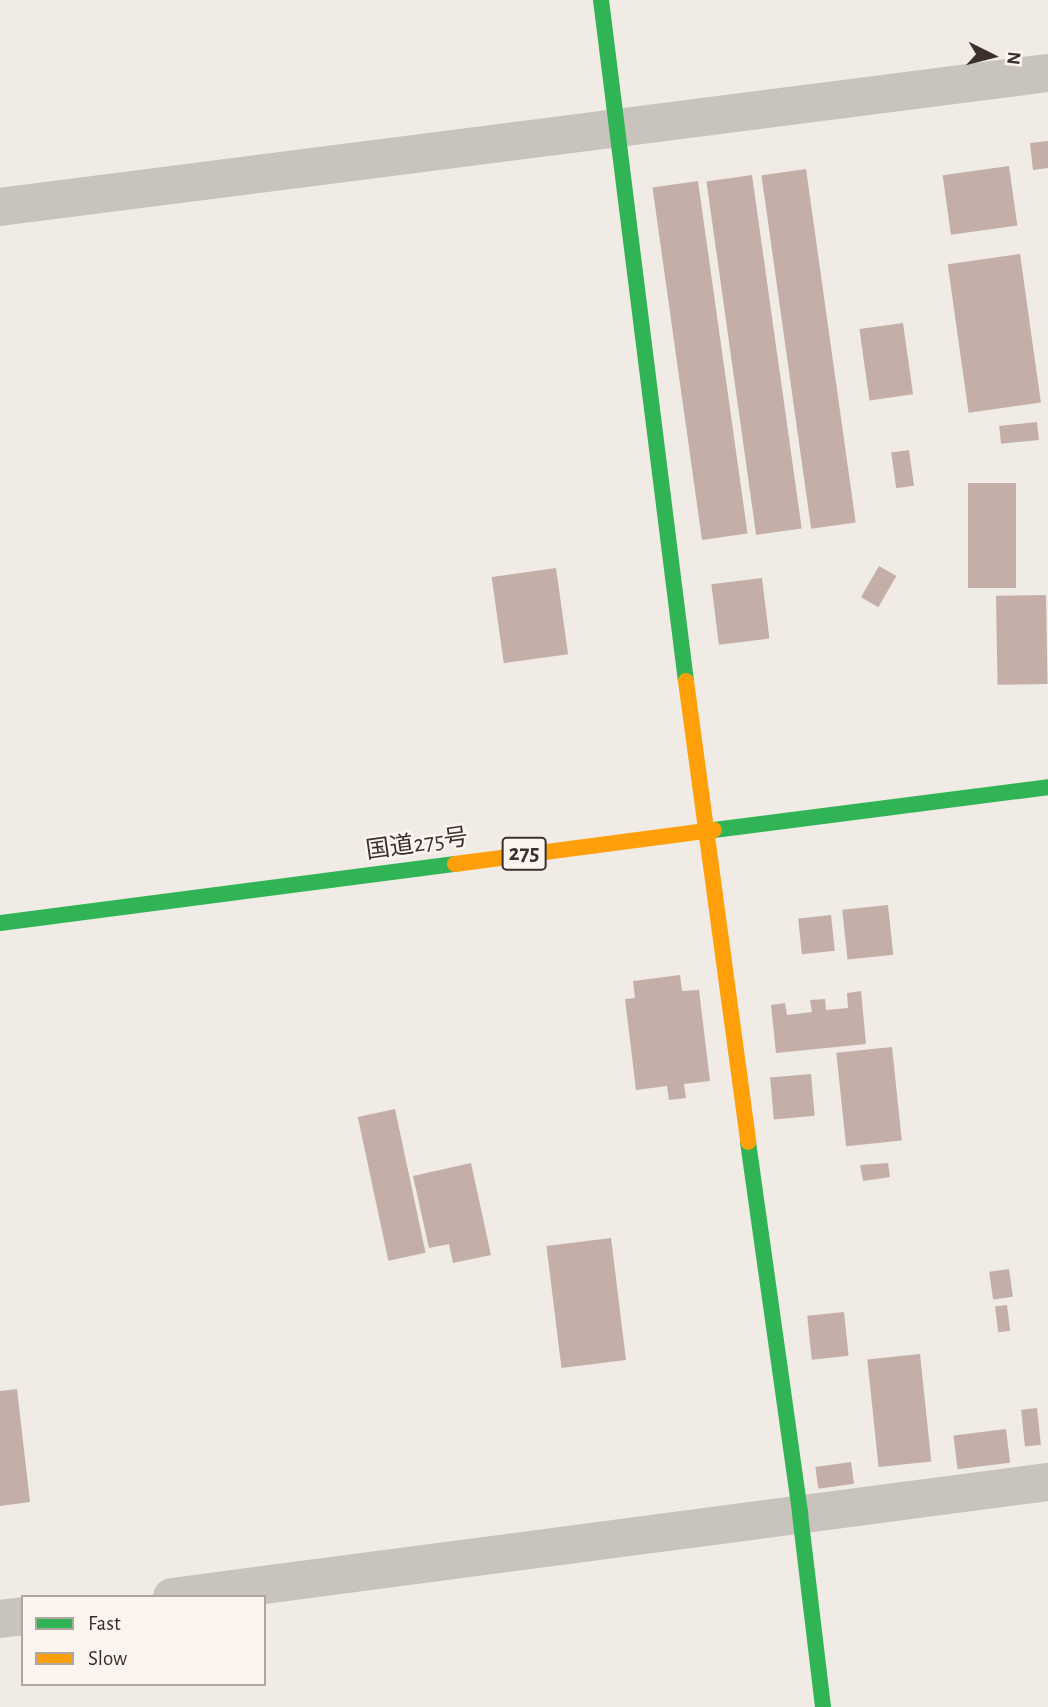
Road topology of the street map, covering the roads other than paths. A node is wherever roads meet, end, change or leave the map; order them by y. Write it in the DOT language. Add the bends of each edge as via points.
graph roads {
  1 [pos="601,0"];
  2 [pos="1048,73"];
  3 [pos="615,129"];
  4 [pos="0,207"];
  5 [pos="1048,787"];
  6 [pos="705,830"];
  7 [pos="0,923"];
  8 [pos="1048,1482"];
  9 [pos="800,1514"];
  10 [pos="187,1595"];
  11 [pos="21,1616"];
  12 [pos="0,1619"];
  13 [pos="823,1707"];
  1 -- 3 [label="main road"];
  2 -- 3 [label="street"];
  3 -- 4 [label="street"];
  3 -- 6 [label="main road"];
  5 -- 6 [label="main road, 国道275号 / 275"];
  6 -- 7 [label="main road, 国道275号 / 275"];
  6 -- 9 [label="main road"];
  8 -- 9 [label="street"];
  9 -- 10 [label="street"];
  9 -- 13 [label="main road"];
  11 -- 12 [label="street"];
}
